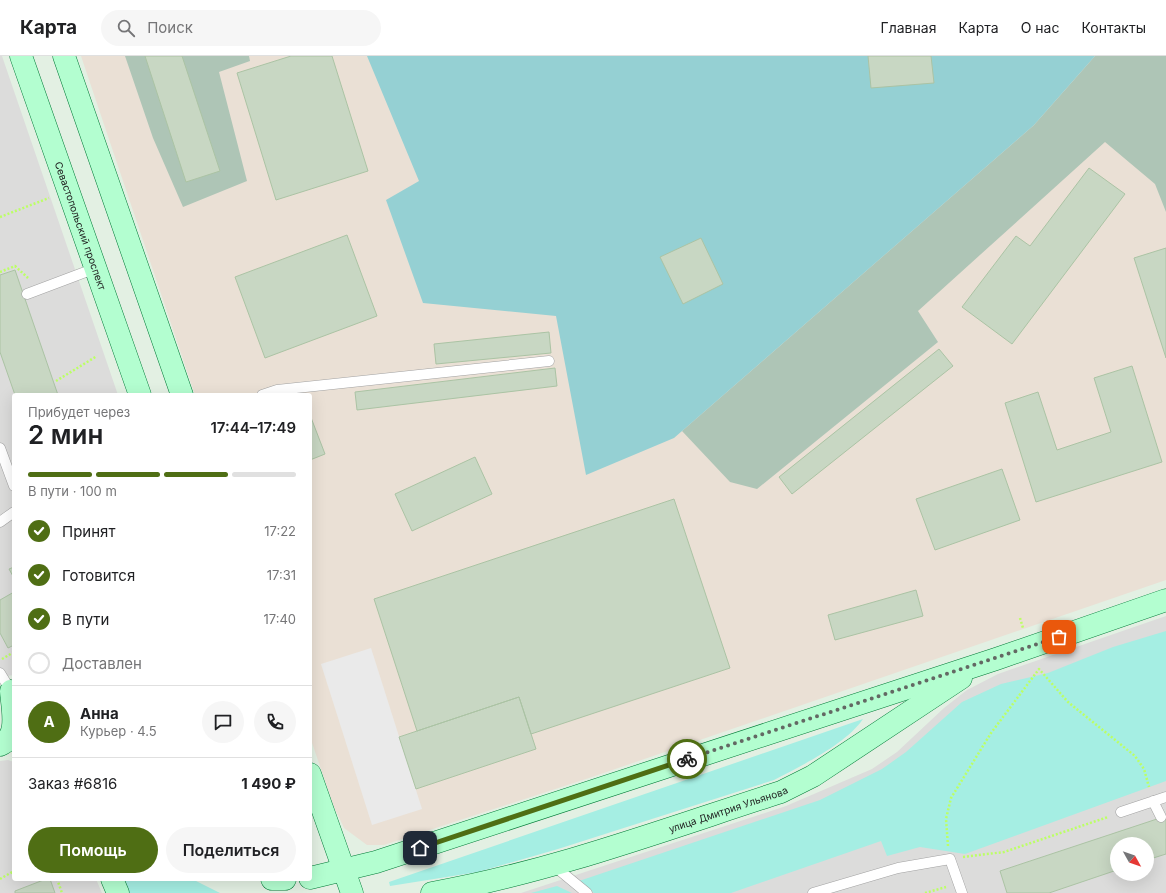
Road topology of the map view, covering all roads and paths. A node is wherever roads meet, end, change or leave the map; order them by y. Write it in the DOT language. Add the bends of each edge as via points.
graph roads {
  1 [pos="21,56"];
  2 [pos="64,56"];
  3 [pos="43,200"];
  4 [pos="0,217"];
  5 [pos="96,268"];
  6 [pos="0,272"];
  7 [pos="40,289"];
  8 [pos="27,294"];
  9 [pos="97,356"];
  10 [pos="549,361"];
  11 [pos="56,381"];
  12 [pos="139,393"];
  13 [pos="181,393"];
  14 [pos="268,393"];
  15 [pos="0,448"];
  16 [pos="12,481"];
  17 [pos="12,513"];
  18 [pos="0,522"];
  19 [pos="1166,600"];
  20 [pos="1020,618"];
  21 [pos="1025,632"];
  22 [pos="12,653"];
  23 [pos="996,658"];
  24 [pos="0,660"];
  25 [pos="8,688"];
  26 [pos="12,711"];
  27 [pos="12,733"];
  28 [pos="0,745"];
  29 [pos="0,749"];
  30 [pos="12,750"];
  31 [pos="312,780"];
  32 [pos="1166,797"];
  33 [pos="1153,801"];
  34 [pos="1120,812"];
  35 [pos="1161,818"];
  36 [pos="950,859"];
  37 [pos="553,865"];
  38 [pos="343,871"];
  39 [pos="12,872"];
  40 [pos="312,877"];
  41 [pos="0,879"];
  42 [pos="58,881"];
  43 [pos="113,881"];
  44 [pos="310,881"];
  45 [pos="952,885"];
  46 [pos="834,889"];
  47 [pos="62,893"];
  48 [pos="118,893"];
  49 [pos="313,893"];
  50 [pos="352,893"];
  51 [pos="432,893"];
  52 [pos="587,893"];
  53 [pos="813,893"];
  54 [pos="925,893"];
  55 [pos="962,893"];
  1 -- 5 [label="main road, Севастопольский проспект"];
  2 -- 13 [label="main road"];
  3 -- 4 [label="path"];
  5 -- 7 [label="lane"];
  5 -- 12 [label="main road, Севастопольский проспект"];
  6 -- 7 [label="path" via="15,266"];
  7 -- 8 [label="lane"];
  9 -- 11 [label="path"];
  10 -- 14 [label="lane"];
  15 -- 16 [label="lane"];
  17 -- 18 [label="lane"];
  19 -- 23 [label="main road, улица Дмитрия Ульянова"];
  20 -- 21 [label="path"];
  22 -- 24 [label="path"];
  23 -- 37 [label="main road, улица Дмитрия Ульянова" via="955,681 813,776 781,792"];
  23 -- 38 [label="main road, улица Дмитрия Ульянова"];
  25 -- 26 [label="main road"];
  27 -- 28 [label="main road" via="6,743"];
  29 -- 30 [label="main road"];
  31 -- 38 [label="main road"];
  32 -- 33 [label="lane"];
  33 -- 34 [label="lane"];
  33 -- 35 [label="lane"];
  33 -- 36 [label="path" via="1144,769 1135,756 1068,702 1039,669 991,733 951,798 946,819"];
  34 -- 36 [label="path" via="1004,852"];
  36 -- 46 [label="lane" via="898,868"];
  36 -- 55 [label="lane"];
  37 -- 51 [label="main road, улица Дмитрия Ульянова" via="479,885"];
  37 -- 52 [label="lane"];
  38 -- 40 [label="main road, улица Дмитрия Ульянова"];
  38 -- 50 [label="main road"];
  39 -- 41 [label="path"];
  42 -- 47 [label="path"];
  43 -- 48 [label="main road"];
  44 -- 49 [label="main road"];
  45 -- 54 [label="path"];
  46 -- 53 [label="lane"];
}
